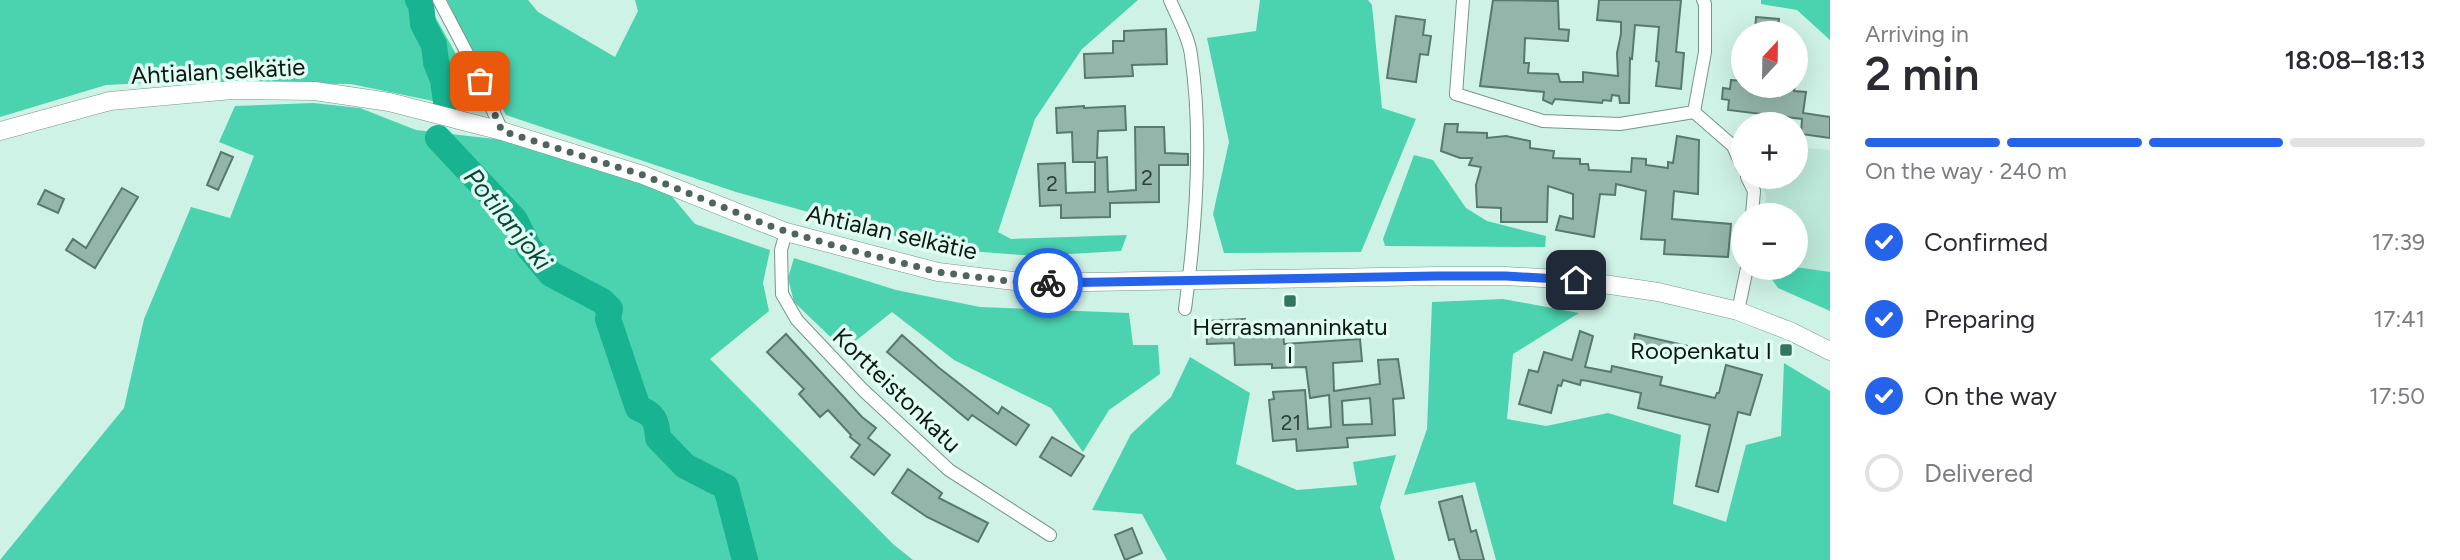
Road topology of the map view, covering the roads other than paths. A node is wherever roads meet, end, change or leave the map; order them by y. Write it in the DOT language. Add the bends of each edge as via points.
graph roads {
  1 [pos="439,0"];
  2 [pos="1170,0"];
  3 [pos="1464,0"];
  4 [pos="1703,0"];
  5 [pos="1694,113"];
  6 [pos="0,131"];
  7 [pos="502,131"];
  8 [pos="1731,144"];
  9 [pos="786,232"];
  10 [pos="1744,280"];
  11 [pos="1189,281"];
  12 [pos="1185,309"];
  13 [pos="1738,311"];
  14 [pos="1830,351"];
  15 [pos="1051,536"];
  1 -- 7 [label="street"];
  2 -- 11 [label="street" via="1191,53 1196,121"];
  3 -- 5 [label="street" via="1456,94 1543,121 1620,124"];
  4 -- 5 [label="street" via="1705,52"];
  5 -- 8 [label="street"];
  6 -- 7 [label="street, Ahtialan selkätie" via="110,101 246,90 315,91 377,100"];
  7 -- 9 [label="street, Ahtialan selkätie" via="643,175"];
  9 -- 11 [label="street, Ahtialan selkätie" via="951,274 1031,284"];
  9 -- 15 [label="street, Kortteistonkatu" via="781,250 782,295 797,320 949,470"];
  10 -- 13 [label="street"];
  11 -- 12 [label="street"];
  11 -- 13 [label="street, Ahtialan selkätie" via="1506,276 1658,292"];
  13 -- 14 [label="street, Ahtialan selkätie"];
}
